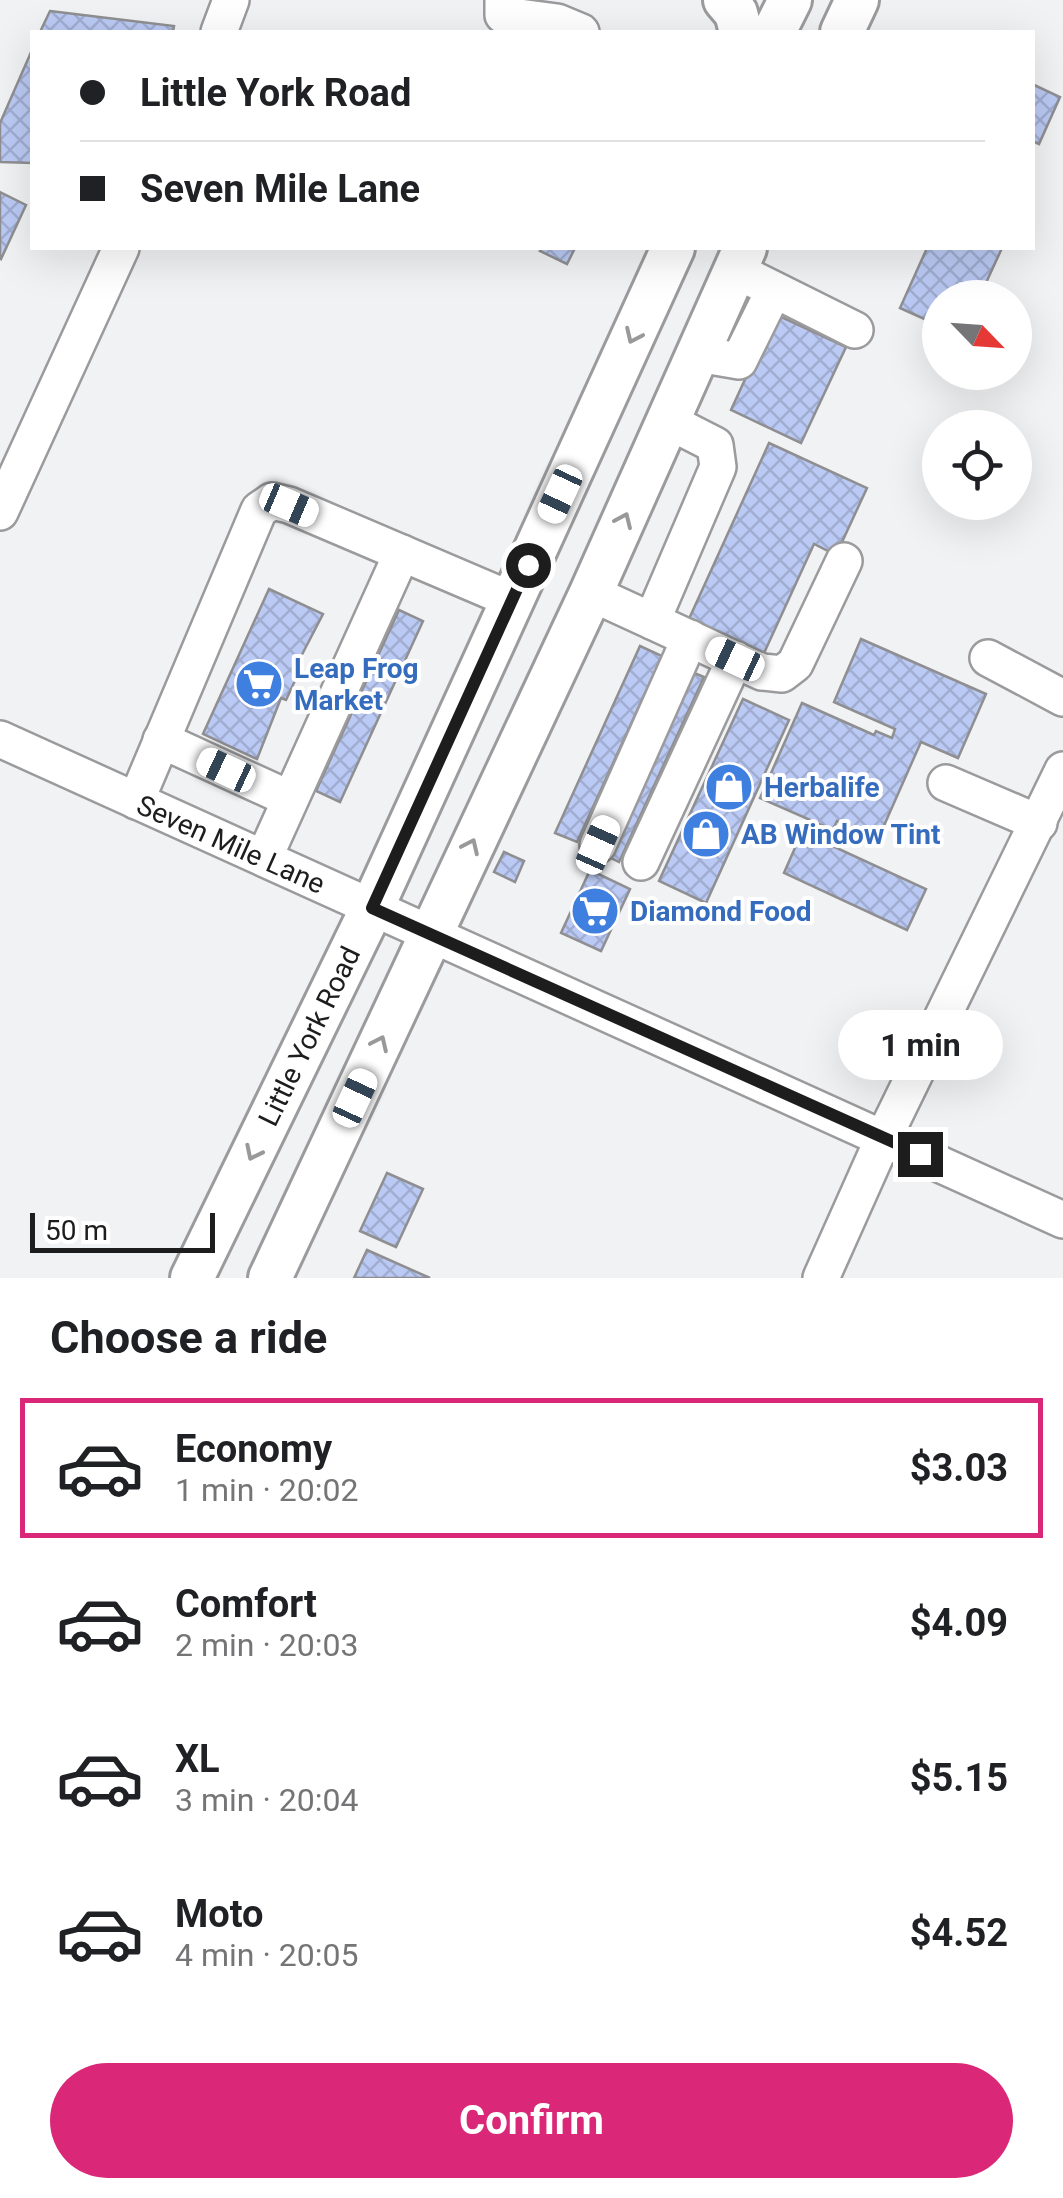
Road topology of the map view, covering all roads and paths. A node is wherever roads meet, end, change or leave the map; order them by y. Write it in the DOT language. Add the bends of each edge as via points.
graph roads {
  1 [pos="230,0"];
  2 [pos="725,0"];
  3 [pos="790,0"];
  4 [pos="857,0"];
  5 [pos="499,16"];
  6 [pos="220,30"];
  7 [pos="576,30"];
  8 [pos="740,30"];
  9 [pos="775,30"];
  10 [pos="843,30"];
  11 [pos="120,250"];
  12 [pos="672,250"];
  13 [pos="740,259"];
  14 [pos="774,290"];
  15 [pos="855,330"];
  16 [pos="698,354"];
  17 [pos="668,420"];
  18 [pos="0,512"];
  19 [pos="402,554"];
  20 [pos="844,561"];
  21 [pos="592,593"];
  22 [pos="512,600"];
  23 [pos="652,620"];
  24 [pos="690,638"];
  25 [pos="988,658"];
  26 [pos="735,659"];
  27 [pos="1063,698"];
  28 [pos="0,739"];
  29 [pos="161,740"];
  30 [pos="1063,770"];
  31 [pos="946,783"];
  32 [pos="290,800"];
  33 [pos="136,801"];
  34 [pos="1040,822"];
  35 [pos="598,845"];
  36 [pos="264,858"];
  37 [pos="641,862"];
  38 [pos="372,908"];
  39 [pos="430,934"];
  40 [pos="884,1137"];
  41 [pos="1063,1220"];
  42 [pos="192,1278"];
  43 [pos="270,1278"];
  44 [pos="822,1278"];
  1 -- 6 [label="street"];
  2 -- 8 [label="main road"];
  3 -- 9 [label="main road"];
  4 -- 10 [label="main road"];
  5 -- 7 [label="street"];
  11 -- 18 [label="street"];
  12 -- 22 [label="main road, Little York Road, one-way"];
  13 -- 14 [label="street"];
  13 -- 16 [label="main road"];
  14 -- 15 [label="street"];
  14 -- 16 [label="street" via="740,361"];
  16 -- 17 [label="main road"];
  21 -- 17 [label="main road, one-way"];
  17 -- 23 [label="street" via="715,446 718,467"];
  19 -- 22 [label="street"];
  19 -- 29 [label="street" via="289,505 272,501 259,510"];
  19 -- 32 [label="street"];
  20 -- 26 [label="street" via="790,670 773,675"];
  21 -- 23 [label="street"];
  39 -- 21 [label="main road, one-way"];
  22 -- 38 [label="main road, Little York Road"];
  23 -- 24 [label="street"];
  24 -- 26 [label="street"];
  24 -- 35 [label="street"];
  25 -- 27 [label="street"];
  26 -- 37 [label="street"];
  28 -- 33 [label="street, Seven Mile Lane"];
  29 -- 32 [label="street"];
  29 -- 33 [label="street"];
  30 -- 34 [label="street"];
  31 -- 34 [label="street"];
  32 -- 36 [label="street"];
  33 -- 36 [label="street, Seven Mile Lane"];
  34 -- 40 [label="street"];
  36 -- 38 [label="street, Seven Mile Lane"];
  38 -- 39 [label="street, Seven Mile Lane"];
  38 -- 42 [label="main road, Little York Road, one-way"];
  39 -- 40 [label="street, Seven Mile Lane"];
  43 -- 39 [label="main road, one-way"];
  40 -- 41 [label="street, Seven Mile Lane"];
  40 -- 44 [label="street"];
}
